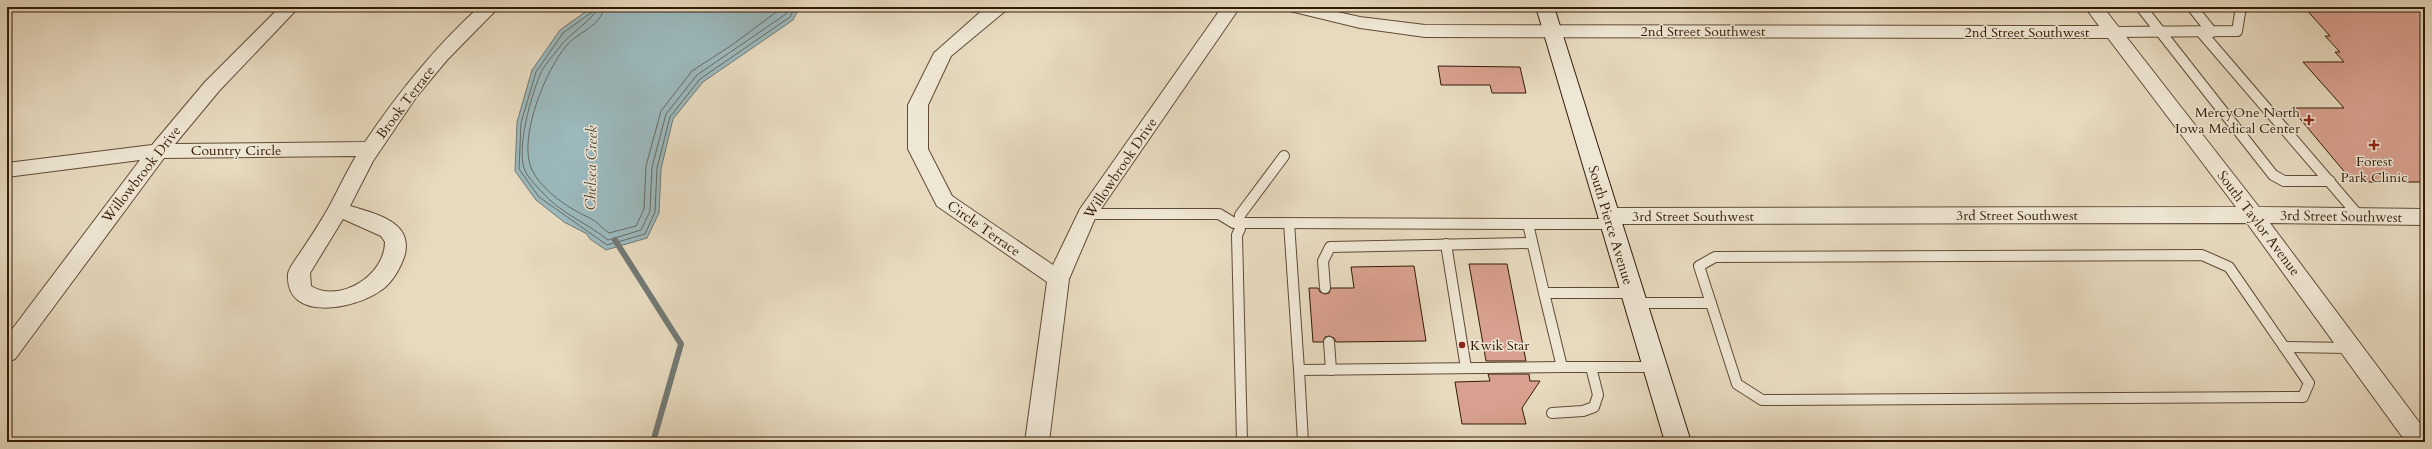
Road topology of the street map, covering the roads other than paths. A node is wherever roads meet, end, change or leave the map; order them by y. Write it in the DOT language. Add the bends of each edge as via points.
graph roads {
  1 [pos="290,7"];
  2 [pos="490,7"];
  3 [pos="1001,7"];
  4 [pos="1231,7"];
  5 [pos="1296,7"];
  6 [pos="1545,7"];
  7 [pos="2094,7"];
  8 [pos="2141,7"];
  9 [pos="2192,7"];
  10 [pos="2241,7"];
  11 [pos="1552,30"];
  12 [pos="2113,32"];
  13 [pos="2161,32"];
  14 [pos="2200,32"];
  15 [pos="2212,32"];
  16 [pos="370,149"];
  17 [pos="157,151"];
  18 [pos="1284,156"];
  19 [pos="7,170"];
  20 [pos="2330,181"];
  21 [pos="338,210"];
  22 [pos="1087,214"];
  23 [pos="2253,215"];
  24 [pos="2358,216"];
  25 [pos="2425,217"];
  26 [pos="1609,220"];
  27 [pos="1239,223"];
  28 [pos="1289,223"];
  29 [pos="1528,224"];
  30 [pos="1532,243"];
  31 [pos="1446,244"];
  32 [pos="1058,279"];
  33 [pos="1324,288"];
  34 [pos="1544,293"];
  35 [pos="1633,298"];
  36 [pos="1711,303"];
  37 [pos="1329,342"];
  38 [pos="2284,347"];
  39 [pos="2351,348"];
  40 [pos="7,353"];
  41 [pos="1562,367"];
  42 [pos="1591,367"];
  43 [pos="1653,367"];
  44 [pos="1466,368"];
  45 [pos="1299,370"];
  46 [pos="1331,370"];
  47 [pos="1552,413"];
  48 [pos="1037,442"];
  49 [pos="1242,442"];
  50 [pos="1303,442"];
  51 [pos="1678,442"];
  52 [pos="2420,442"];
  1 -- 17 [label="street, Willowbrook Drive" via="257,37 208,90"];
  2 -- 16 [label="street, Brook Terrace" via="466,28 426,73"];
  3 -- 32 [label="street, Circle Terrace" via="995,9 943,53 918,105 918,149 944,201"];
  4 -- 22 [label="street, Willowbrook Drive"];
  5 -- 11 [label="street, 2nd Street Southwest" via="1326,17 1367,25 1425,31"];
  6 -- 11 [label="main road, South Pierce Avenue"];
  7 -- 12 [label="street, South Taylor Avenue"];
  8 -- 13 [label="lane"];
  9 -- 15 [label="lane"];
  10 -- 15 [label="lane" via="2238,31"];
  11 -- 12 [label="street, 2nd Street Southwest"];
  11 -- 26 [label="main road, South Pierce Avenue"];
  12 -- 13 [label="lane"];
  12 -- 23 [label="street, South Taylor Avenue"];
  13 -- 14 [label="lane"];
  13 -- 20 [label="lane" via="2273,175 2284,181"];
  14 -- 15 [label="lane"];
  14 -- 20 [label="lane"];
  16 -- 17 [label="street, Country Circle"];
  16 -- 21 [label="street, Brook Terrace"];
  17 -- 19 [label="street, Country Circle"];
  17 -- 40 [label="street, Willowbrook Drive"];
  18 -- 27 [label="lane" via="1240,215"];
  20 -- 24 [label="lane"];
  21 -- 21 [label="street, Brook Terrace" via="300,273 302,290 319,300 348,296 369,288 388,269 397,250 393,235 378,224"];
  22 -- 27 [label="lane" via="1219,214 1234,223"];
  22 -- 32 [label="street, Willowbrook Drive"];
  23 -- 24 [label="street, 3rd Street Southwest"];
  23 -- 26 [label="street, 3rd Street Southwest"];
  23 -- 39 [label="street, South Taylor Avenue"];
  24 -- 25 [label="street, 3rd Street Southwest"];
  26 -- 29 [label="lane"];
  26 -- 35 [label="main road, South Pierce Avenue"];
  27 -- 28 [label="lane"];
  27 -- 49 [label="lane" via="1237,235"];
  28 -- 29 [label="lane"];
  28 -- 45 [label="lane"];
  29 -- 30 [label="lane"];
  30 -- 31 [label="lane"];
  30 -- 34 [label="lane"];
  31 -- 33 [label="lane" via="1330,247 1323,254"];
  31 -- 44 [label="lane"];
  32 -- 48 [label="street, Willowbrook Drive"];
  34 -- 35 [label="lane"];
  34 -- 41 [label="lane"];
  35 -- 36 [label="lane"];
  35 -- 43 [label="main road, South Pierce Avenue"];
  36 -- 38 [label="lane" via="1699,266 1715,257 2202,255 2229,267"];
  36 -- 38 [label="lane" via="1737,384 1762,400 2303,397 2309,383"];
  37 -- 46 [label="lane"];
  38 -- 39 [label="lane"];
  39 -- 52 [label="street, South Taylor Avenue"];
  41 -- 42 [label="lane"];
  41 -- 44 [label="lane"];
  42 -- 43 [label="lane"];
  42 -- 47 [label="lane" via="1598,395 1594,407 1583,411"];
  43 -- 51 [label="main road, South Pierce Avenue"];
  44 -- 46 [label="lane"];
  45 -- 46 [label="lane"];
  45 -- 50 [label="lane"];
}
